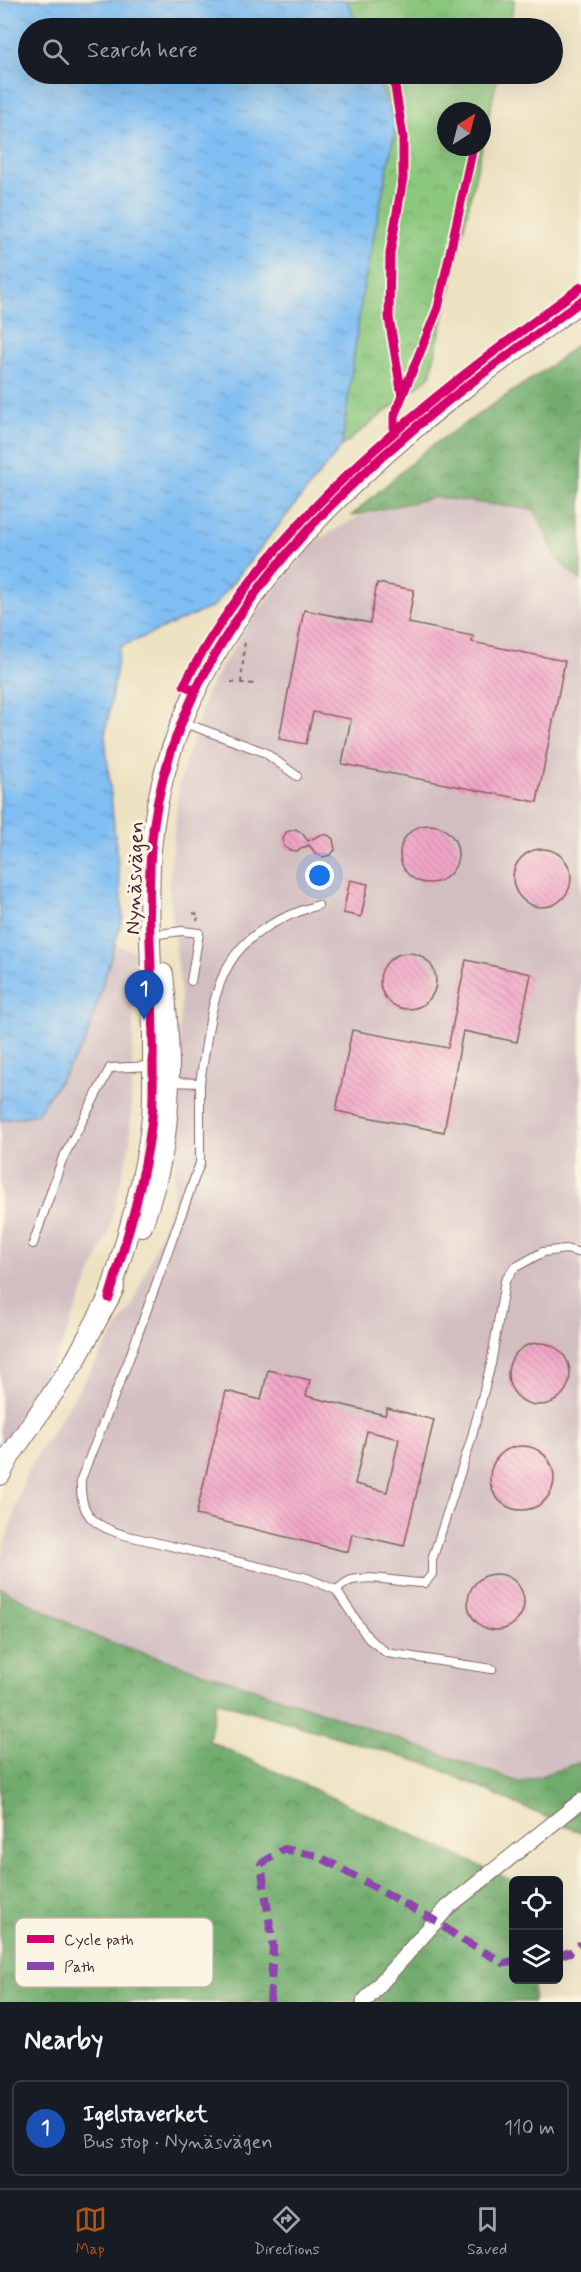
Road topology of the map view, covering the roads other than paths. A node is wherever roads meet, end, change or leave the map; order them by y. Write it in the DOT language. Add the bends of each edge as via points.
graph roads {
  1 [pos="581,301"];
  2 [pos="180,721"];
  3 [pos="297,776"];
  4 [pos="318,905"];
  5 [pos="155,935"];
  6 [pos="191,981"];
  7 [pos="161,1074"];
  8 [pos="200,1083"];
  9 [pos="33,1244"];
  10 [pos="581,1253"];
  11 [pos="0,1475"];
  12 [pos="336,1590"];
  13 [pos="492,1669"];
  14 [pos="581,1801"];
  15 [pos="363,2002"];
  1 -- 2 [label="street, Nynäsvägen" via="408,433 331,506 230,628"];
  2 -- 3 [label="lane" via="264,752"];
  2 -- 5 [label="street, Nynäsvägen" via="157,799 151,851"];
  4 -- 8 [label="lane" via="294,912 257,932 230,961 212,1010"];
  5 -- 6 [label="lane" via="199,933"];
  5 -- 7 [label="street, Nynäsvägen" via="168,1034"];
  7 -- 8 [label="lane"];
  7 -- 9 [label="lane" via="110,1068 62,1160"];
  7 -- 11 [label="street, Nynäsvägen" via="166,1127 156,1184 136,1245 75,1361"];
  8 -- 12 [label="lane" via="200,1163 87,1462 80,1498 90,1518 103,1529 307,1578"];
  10 -- 12 [label="lane" via="566,1249 543,1252 514,1268 505,1281 491,1364 432,1560 432,1574 424,1583 350,1580"];
  12 -- 13 [label="lane" via="368,1638 387,1653"];
  14 -- 15 [label="street" via="448,1907"];
}
